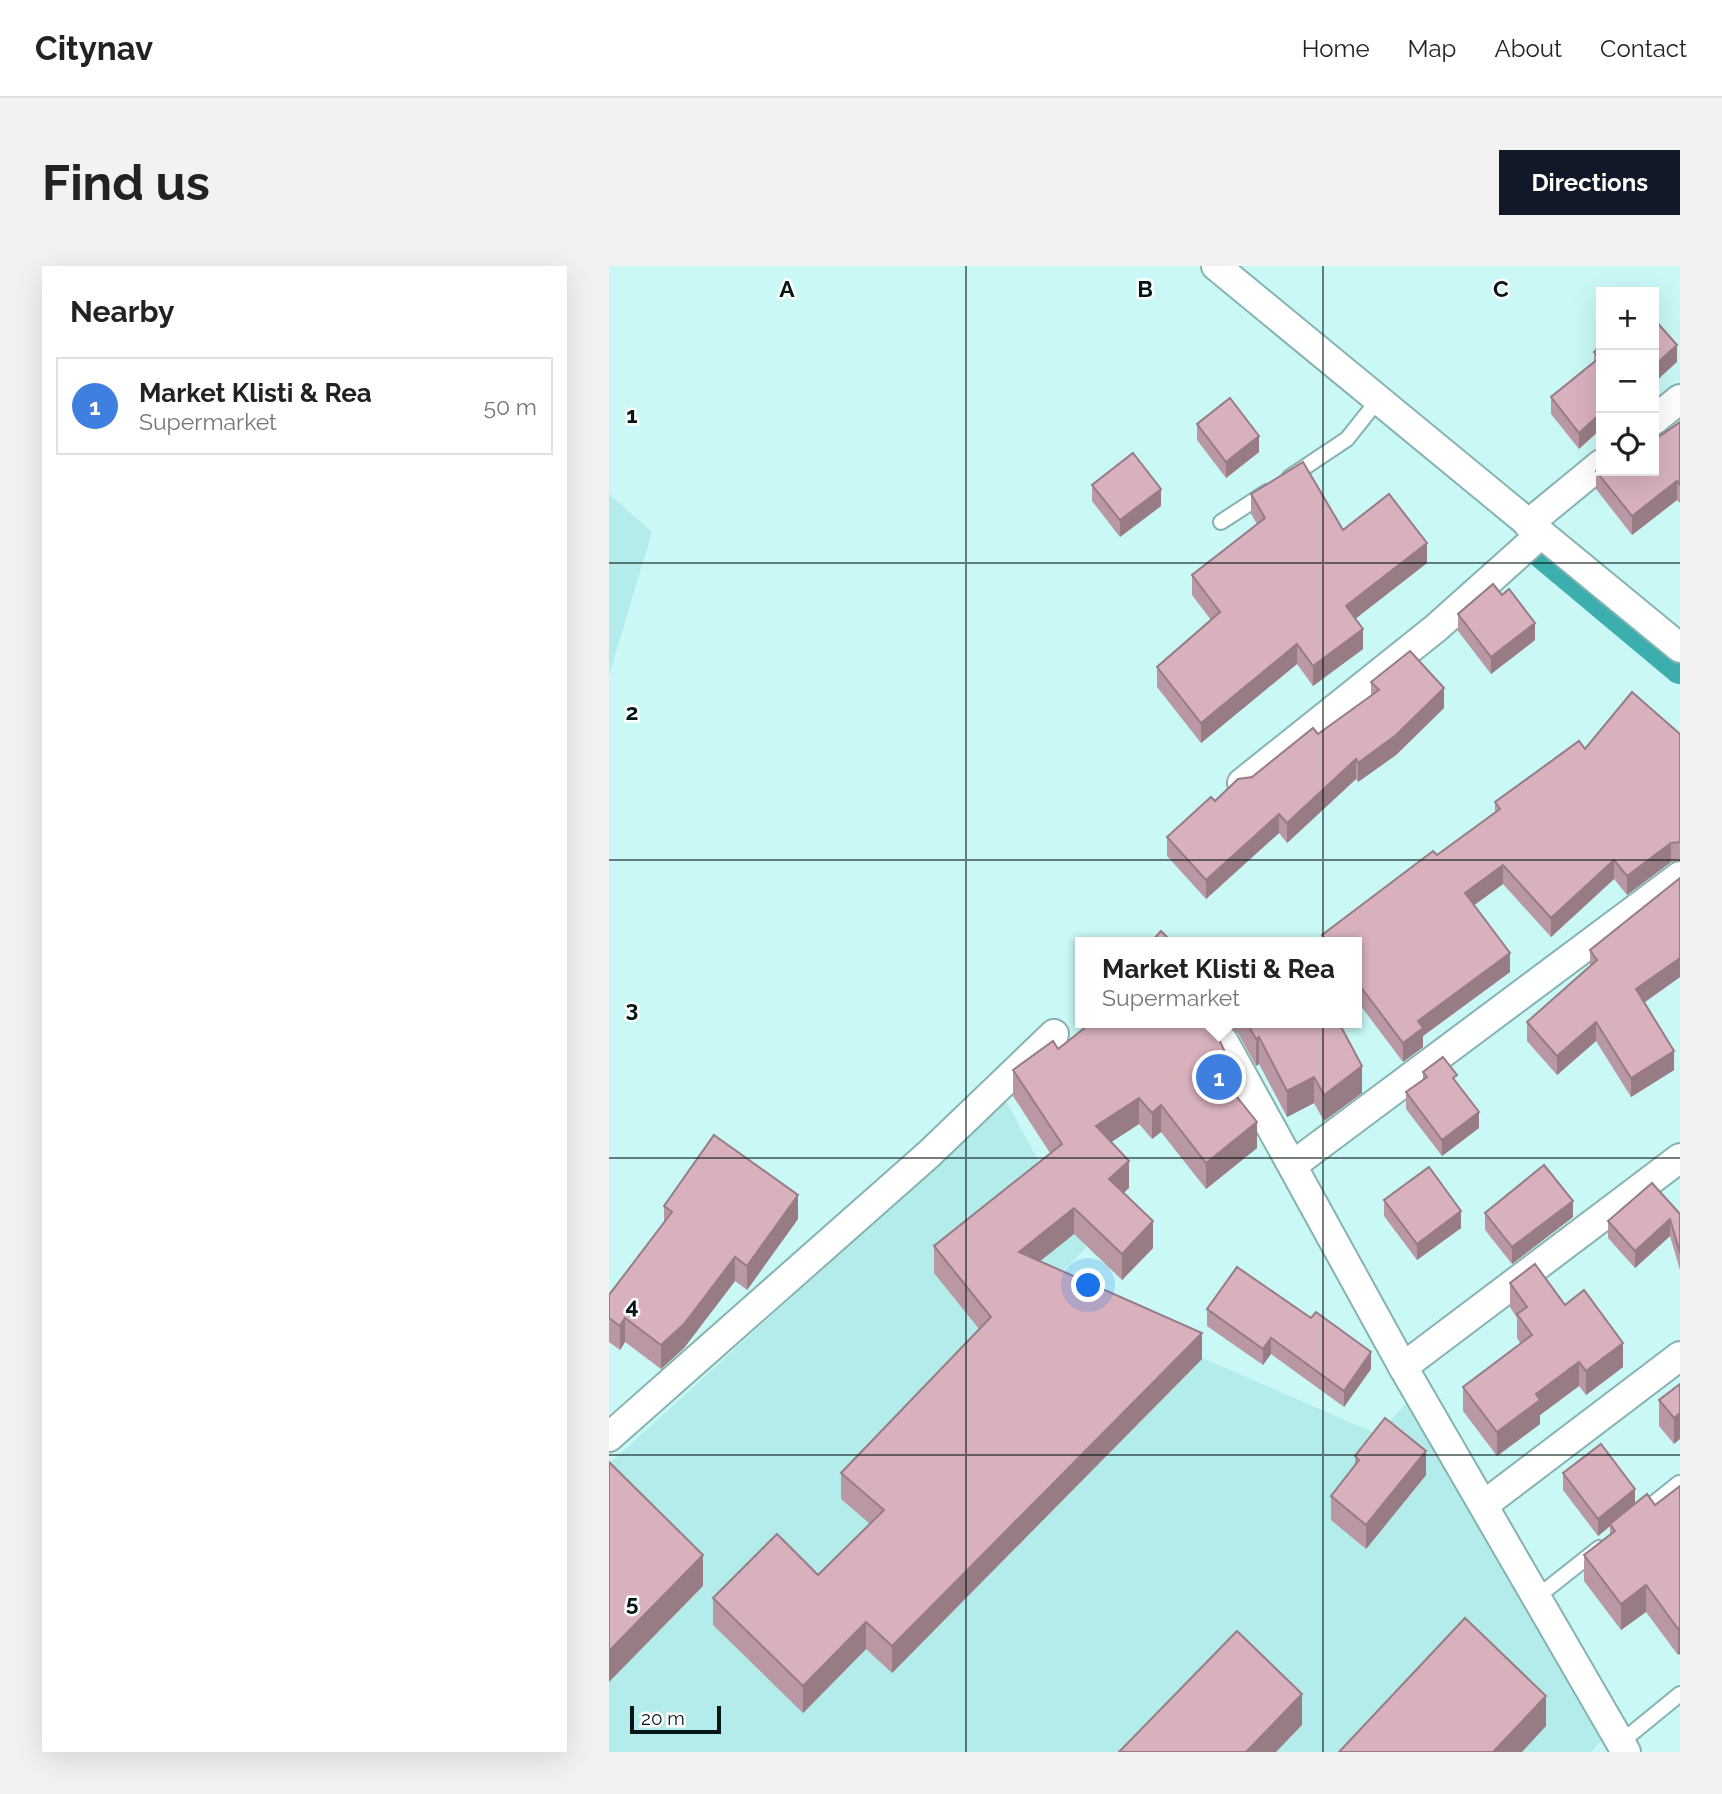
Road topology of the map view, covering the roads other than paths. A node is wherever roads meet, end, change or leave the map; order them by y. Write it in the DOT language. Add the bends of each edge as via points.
graph roads {
  1 [pos="1216,266"];
  2 [pos="1680,399"];
  3 [pos="1378,400"];
  4 [pos="1659,416"];
  5 [pos="1596,469"];
  6 [pos="1221,522"];
  7 [pos="1534,529"];
  8 [pos="1680,648"];
  9 [pos="1242,783"];
  10 [pos="1680,876"];
  11 [pos="1054,1034"];
  12 [pos="1224,1042"];
  13 [pos="1680,1158"];
  14 [pos="1293,1165"];
  15 [pos="1680,1356"];
  16 [pos="1403,1367"];
  17 [pos="609,1437"];
  18 [pos="1679,1483"];
  19 [pos="1485,1504"];
  20 [pos="1629,1524"];
  21 [pos="1608,1541"];
  22 [pos="1537,1598"];
  23 [pos="1680,1694"];
  24 [pos="1623,1748"];
  1 -- 3 [label="street"];
  2 -- 4 [label="street"];
  3 -- 6 [label="lane" via="1347,439"];
  3 -- 7 [label="street"];
  5 -- 7 [label="street"];
  7 -- 8 [label="street"];
  7 -- 9 [label="street" via="1436,628"];
  10 -- 14 [label="street"];
  11 -- 17 [label="street" via="929,1154"];
  12 -- 14 [label="street"];
  13 -- 16 [label="street"];
  14 -- 16 [label="street"];
  15 -- 19 [label="street"];
  16 -- 19 [label="street"];
  18 -- 20 [label="lane"];
  19 -- 22 [label="street"];
  21 -- 22 [label="lane"];
  22 -- 24 [label="street"];
  23 -- 24 [label="lane"];
}
